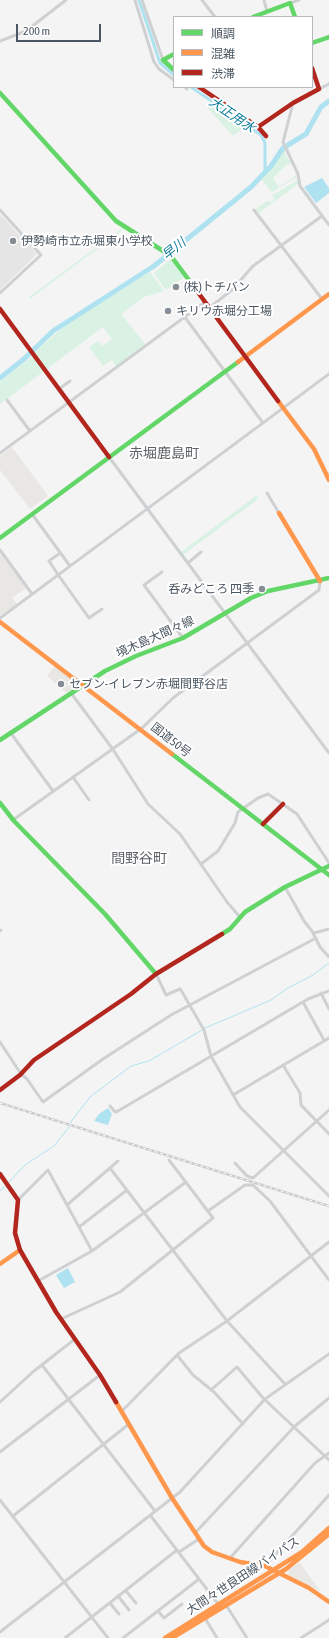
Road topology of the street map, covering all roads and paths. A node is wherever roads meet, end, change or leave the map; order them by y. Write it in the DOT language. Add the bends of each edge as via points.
graph roads {
  1 [pos="59,0"];
  2 [pos="66,0"];
  3 [pos="135,0"];
  4 [pos="142,0"];
  5 [pos="202,0"];
  6 [pos="264,0"];
  7 [pos="299,0"];
  8 [pos="290,3"];
  9 [pos="61,4"];
  10 [pos="267,11"];
  11 [pos="214,16"];
  12 [pos="255,16"];
  13 [pos="295,16"];
  14 [pos="329,37"];
  15 [pos="0,41"];
  16 [pos="313,43"];
  17 [pos="173,54"];
  18 [pos="162,60"];
  19 [pos="173,69"];
  20 [pos="313,71"];
  21 [pos="173,79"];
  22 [pos="329,84"];
  23 [pos="200,88"];
  24 [pos="319,89"];
  25 [pos="0,93"];
  26 [pos="293,103"];
  27 [pos="258,127"];
  28 [pos="266,136"];
  29 [pos="0,210"];
  30 [pos="254,210"];
  31 [pos="322,216"];
  32 [pos="329,226"];
  33 [pos="282,245"];
  34 [pos="0,293"];
  35 [pos="329,294"];
  36 [pos="322,299"];
  37 [pos="205,302"];
  38 [pos="209,308"];
  39 [pos="0,309"];
  40 [pos="2,316"];
  41 [pos="184,316"];
  42 [pos="245,356"];
  43 [pos="225,371"];
  44 [pos="329,374"];
  45 [pos="70,381"];
  46 [pos="59,389"];
  47 [pos="7,400"];
  48 [pos="69,402"];
  49 [pos="283,408"];
  50 [pos="263,423"];
  51 [pos="30,431"];
  52 [pos="0,453"];
  53 [pos="109,457"];
  54 [pos="329,480"];
  55 [pos="268,492"];
  56 [pos="147,508"];
  57 [pos="279,513"];
  58 [pos="32,514"];
  59 [pos="0,538"];
  60 [pos="0,550"];
  61 [pos="60,552"];
  62 [pos="201,552"];
  63 [pos="188,563"];
  64 [pos="70,566"];
  65 [pos="162,572"];
  66 [pos="58,575"];
  67 [pos="329,578"];
  68 [pos="320,581"];
  69 [pos="32,594"];
  70 [pos="102,609"];
  71 [pos="225,613"];
  72 [pos="0,618"];
  73 [pos="1,625"];
  74 [pos="183,638"];
  75 [pos="247,643"];
  76 [pos="83,685"];
  77 [pos="71,693"];
  78 [pos="140,729"];
  79 [pos="10,732"];
  80 [pos="0,740"];
  81 [pos="112,748"];
  82 [pos="329,753"];
  83 [pos="72,776"];
  84 [pos="53,791"];
  85 [pos="89,800"];
  86 [pos="0,803"];
  87 [pos="283,804"];
  88 [pos="242,808"];
  89 [pos="13,820"];
  90 [pos="263,824"];
  91 [pos="202,864"];
  92 [pos="329,864"];
  93 [pos="321,869"];
  94 [pos="329,875"];
  95 [pos="285,887"];
  96 [pos="240,917"];
  97 [pos="329,929"];
  98 [pos="314,933"];
  99 [pos="316,938"];
  100 [pos="329,957"];
  101 [pos="156,974"];
  102 [pos="329,991"];
  103 [pos="321,993"];
  104 [pos="303,1002"];
  105 [pos="190,1004"];
  106 [pos="329,1009"];
  107 [pos="329,1038"];
  108 [pos="324,1040"];
  109 [pos="0,1042"];
  110 [pos="211,1056"];
  111 [pos="283,1065"];
  112 [pos="21,1074"];
  113 [pos="0,1090"];
  114 [pos="233,1095"];
  115 [pos="110,1106"];
  116 [pos="329,1110"];
  117 [pos="317,1121"];
  118 [pos="329,1134"];
  119 [pos="284,1151"];
  120 [pos="169,1160"];
  121 [pos="118,1161"];
  122 [pos="234,1163"];
  123 [pos="110,1168"];
  124 [pos="0,1174"];
  125 [pos="186,1182"];
  126 [pos="127,1190"];
  127 [pos="329,1196"];
  128 [pos="18,1200"];
  129 [pos="67,1205"];
  130 [pos="208,1210"];
  131 [pos="144,1212"];
  132 [pos="79,1227"];
  133 [pos="329,1242"];
  134 [pos="20,1250"];
  135 [pos="173,1250"];
  136 [pos="92,1251"];
  137 [pos="311,1256"];
  138 [pos="0,1264"];
  139 [pos="329,1280"];
  140 [pos="38,1281"];
  141 [pos="61,1319"];
  142 [pos="228,1321"];
  143 [pos="76,1339"];
  144 [pos="329,1354"];
  145 [pos="177,1355"];
  146 [pos="42,1365"];
  147 [pos="100,1375"];
  148 [pos="285,1384"];
  149 [pos="211,1390"];
  150 [pos="69,1398"];
  151 [pos="329,1398"];
  152 [pos="265,1399"];
  153 [pos="0,1402"];
  154 [pos="122,1412"];
  155 [pos="129,1424"];
  156 [pos="243,1424"];
  157 [pos="295,1426"];
  158 [pos="103,1444"];
  159 [pos="0,1452"];
  160 [pos="329,1453"];
  161 [pos="324,1455"];
  162 [pos="329,1460"];
  163 [pos="329,1495"];
  164 [pos="172,1498"];
  165 [pos="0,1500"];
  166 [pos="155,1511"];
  167 [pos="150,1515"];
  168 [pos="13,1516"];
  169 [pos="329,1528"];
  170 [pos="195,1534"];
  171 [pos="329,1534"];
  172 [pos="199,1539"];
  173 [pos="178,1551"];
  174 [pos="230,1558"];
  175 [pos="265,1566"];
  176 [pos="274,1571"];
  177 [pos="279,1573"];
  178 [pos="199,1579"];
  179 [pos="64,1582"];
  180 [pos="126,1591"];
  181 [pos="118,1596"];
  182 [pos="329,1602"];
  183 [pos="110,1603"];
  184 [pos="136,1603"];
  185 [pos="182,1604"];
  186 [pos="219,1605"];
  187 [pos="226,1605"];
  188 [pos="129,1610"];
  189 [pos="158,1610"];
  190 [pos="119,1614"];
  191 [pos="92,1617"];
  192 [pos="204,1618"];
  193 [pos="329,1620"];
  194 [pos="0,1632"];
  195 [pos="65,1638"];
  196 [pos="108,1638"];
  197 [pos="123,1638"];
  198 [pos="165,1638"];
  199 [pos="172,1638"];
  200 [pos="217,1638"];
  201 [pos="248,1638"];
  202 [pos="302,1638"];
  1 -- 9 [label="street"];
  2 -- 9 [label="street"];
  3 -- 21 [label="street" via="154,62"];
  4 -- 18 [label="street"];
  5 -- 11 [label="street"];
  6 -- 10 [label="street"];
  7 -- 8 [label="street"];
  8 -- 10 [label="main road"];
  8 -- 13 [label="main road"];
  9 -- 15 [label="street" via="26,31"];
  10 -- 12 [label="main road"];
  14 -- 16 [label="main road"];
  17 -- 18 [label="main road"];
  18 -- 19 [label="main road"];
  20 -- 24 [label="main road"];
  22 -- 24 [label="street"];
  23 -- 27 [label="main road"];
  24 -- 26 [label="main road"];
  25 -- 37 [label="main road" via="116,221 171,256"];
  26 -- 27 [label="main road"];
  26 -- 31 [label="street" via="283,142 298,174 300,186"];
  27 -- 28 [label="main road"];
  29 -- 34 [label="street" via="41,255"];
  30 -- 33 [label="street"];
  31 -- 32 [label="street"];
  31 -- 33 [label="street"];
  33 -- 36 [label="street"];
  33 -- 38 [label="street" via="253,266 232,290"];
  35 -- 36 [label="main road"];
  36 -- 42 [label="main road"];
  37 -- 38 [label="main road"];
  37 -- 41 [label="street"];
  38 -- 42 [label="main road"];
  39 -- 40 [label="main road"];
  40 -- 46 [label="main road"];
  41 -- 43 [label="street"];
  41 -- 48 [label="street"];
  42 -- 43 [label="main road"];
  42 -- 49 [label="main road"];
  43 -- 50 [label="street"];
  43 -- 53 [label="main road"];
  44 -- 49 [label="street"];
  45 -- 46 [label="street"];
  46 -- 48 [label="main road"];
  47 -- 51 [label="street"];
  48 -- 51 [label="street"];
  48 -- 53 [label="main road"];
  49 -- 50 [label="street"];
  49 -- 54 [label="main road" via="314,449"];
  50 -- 56 [label="street"];
  51 -- 52 [label="street"];
  53 -- 56 [label="street"];
  53 -- 58 [label="main road"];
  55 -- 57 [label="street"];
  56 -- 63 [label="street"];
  56 -- 64 [label="street"];
  57 -- 68 [label="main road"];
  58 -- 59 [label="main road"];
  58 -- 61 [label="street"];
  60 -- 69 [label="street"];
  61 -- 64 [label="street"];
  61 -- 66 [label="street" via="49,561"];
  62 -- 63 [label="street"];
  63 -- 71 [label="street"];
  64 -- 66 [label="street"];
  65 -- 74 [label="street" via="144,585"];
  66 -- 69 [label="street"];
  66 -- 70 [label="street" via="90,618"];
  67 -- 68 [label="main road, 境木島大間々線"];
  68 -- 71 [label="main road, 境木島大間々線" via="268,591"];
  68 -- 75 [label="street" via="319,590"];
  69 -- 72 [label="street"];
  71 -- 74 [label="main road, 境木島大間々線"];
  71 -- 75 [label="street"];
  73 -- 76 [label="main road, 国道50号"];
  74 -- 76 [label="main road, 境木島大間々線" via="123,661"];
  75 -- 78 [label="street" via="168,702"];
  75 -- 82 [label="street"];
  76 -- 77 [label="main road, 境木島大間々線"];
  76 -- 78 [label="main road, 国道50号"];
  77 -- 79 [label="main road, 境木島大間々線"];
  77 -- 81 [label="street"];
  78 -- 81 [label="street"];
  78 -- 88 [label="main road, 国道50号"];
  79 -- 80 [label="main road, 境木島大間々線"];
  79 -- 84 [label="street"];
  81 -- 83 [label="street"];
  81 -- 91 [label="street" via="149,806 180,834"];
  83 -- 84 [label="street"];
  83 -- 85 [label="street"];
  84 -- 89 [label="street"];
  86 -- 89 [label="main road"];
  87 -- 88 [label="street" via="268,794"];
  87 -- 90 [label="main road"];
  87 -- 92 [label="street" via="299,816"];
  88 -- 90 [label="main road, 国道50号"];
  88 -- 91 [label="street" via="218,851"];
  89 -- 101 [label="main road" via="105,914"];
  90 -- 93 [label="main road, 国道50号"];
  91 -- 96 [label="street"];
  92 -- 93 [label="main road"];
  93 -- 94 [label="main road, 国道50号"];
  93 -- 95 [label="main road"];
  95 -- 96 [label="main road"];
  95 -- 98 [label="street" via="304,921"];
  96 -- 101 [label="main road" via="235,925 222,935"];
  97 -- 98 [label="street"];
  98 -- 99 [label="street"];
  99 -- 100 [label="street" via="321,949"];
  99 -- 105 [label="street"];
  101 -- 105 [label="street" via="166,995 180,989"];
  101 -- 112 [label="main road" via="34,1060"];
  102 -- 103 [label="street"];
  103 -- 104 [label="street"];
  103 -- 106 [label="street"];
  104 -- 108 [label="street"];
  104 -- 110 [label="street"];
  105 -- 110 [label="street" via="204,1030"];
  105 -- 112 [label="street" via="103,1059 43,1102"];
  107 -- 108 [label="street"];
  108 -- 111 [label="street"];
  109 -- 112 [label="street"];
  110 -- 114 [label="street"];
  110 -- 115 [label="street" via="116,1112"];
  111 -- 114 [label="street"];
  111 -- 117 [label="street" via="300,1093 300,1104"];
  112 -- 113 [label="main road"];
  114 -- 119 [label="street" via="240,1107"];
  116 -- 117 [label="street"];
  117 -- 118 [label="street"];
  117 -- 119 [label="street"];
  119 -- 122 [label="street" via="254,1178 247,1176"];
  119 -- 127 [label="street"];
  120 -- 125 [label="street"];
  121 -- 123 [label="street"];
  123 -- 126 [label="street"];
  123 -- 129 [label="street"];
  124 -- 128 [label="main road"];
  125 -- 130 [label="street"];
  125 -- 131 [label="street"];
  126 -- 131 [label="street"];
  126 -- 132 [label="street"];
  128 -- 129 [label="street" via="48,1170"];
  128 -- 134 [label="main road" via="15,1233"];
  129 -- 132 [label="street"];
  130 -- 135 [label="street" via="213,1218"];
  130 -- 137 [label="street" via="251,1184 267,1198"];
  131 -- 135 [label="street"];
  131 -- 136 [label="street"];
  132 -- 136 [label="street"];
  133 -- 137 [label="street"];
  134 -- 138 [label="main road"];
  134 -- 140 [label="main road"];
  135 -- 141 [label="street" via="120,1292"];
  135 -- 142 [label="street"];
  136 -- 140 [label="street"];
  137 -- 139 [label="street"];
  137 -- 142 [label="street"];
  140 -- 141 [label="main road"];
  141 -- 143 [label="main road"];
  142 -- 145 [label="street"];
  142 -- 148 [label="street"];
  143 -- 146 [label="street"];
  143 -- 147 [label="main road"];
  144 -- 148 [label="street"];
  145 -- 149 [label="street" via="193,1375"];
  145 -- 154 [label="street"];
  146 -- 150 [label="street"];
  146 -- 153 [label="street"];
  147 -- 150 [label="street"];
  147 -- 154 [label="main road"];
  148 -- 152 [label="street"];
  149 -- 152 [label="street" via="238,1367"];
  149 -- 156 [label="street"];
  150 -- 158 [label="street"];
  150 -- 159 [label="street"];
  151 -- 157 [label="street"];
  152 -- 156 [label="street"];
  152 -- 157 [label="street"];
  154 -- 155 [label="main road"];
  155 -- 158 [label="street"];
  155 -- 164 [label="main road"];
  156 -- 164 [label="street"];
  157 -- 161 [label="street"];
  157 -- 170 [label="street"];
  158 -- 166 [label="street"];
  158 -- 168 [label="street"];
  160 -- 161 [label="street"];
  161 -- 162 [label="street"];
  161 -- 174 [label="street"];
  163 -- 175 [label="street"];
  164 -- 166 [label="street"];
  164 -- 170 [label="main road"];
  165 -- 168 [label="street"];
  166 -- 167 [label="street"];
  167 -- 173 [label="street"];
  167 -- 179 [label="street"];
  168 -- 179 [label="street"];
  169 -- 176 [label="main road, 大間々世良田線バイパス" via="302,1552"];
  170 -- 172 [label="main road"];
  171 -- 177 [label="main road, 大間々世良田線バイパス"];
  172 -- 173 [label="street"];
  172 -- 174 [label="main road" via="210,1550"];
  173 -- 178 [label="street"];
  173 -- 180 [label="street"];
  174 -- 175 [label="main road"];
  175 -- 176 [label="main road"];
  176 -- 177 [label="main road"];
  176 -- 186 [label="main road, 大間々世良田線バイパス"];
  177 -- 182 [label="main road" via="318,1593"];
  177 -- 187 [label="main road, 大間々世良田線バイパス"];
  178 -- 186 [label="street"];
  178 -- 189 [label="street"];
  179 -- 191 [label="street"];
  179 -- 194 [label="street"];
  180 -- 181 [label="street"];
  180 -- 184 [label="street"];
  181 -- 183 [label="street"];
  181 -- 188 [label="street"];
  183 -- 190 [label="street"];
  183 -- 191 [label="street"];
  185 -- 189 [label="street" via="164,1618"];
  186 -- 198 [label="main road, 大間々世良田線バイパス"];
  187 -- 192 [label="main road, 大間々世良田線バイパス"];
  187 -- 201 [label="street"];
  189 -- 197 [label="street"];
  191 -- 195 [label="street"];
  191 -- 196 [label="street"];
  192 -- 199 [label="main road, 大間々世良田線バイパス"];
  192 -- 200 [label="street"];
  193 -- 202 [label="street"];
}
